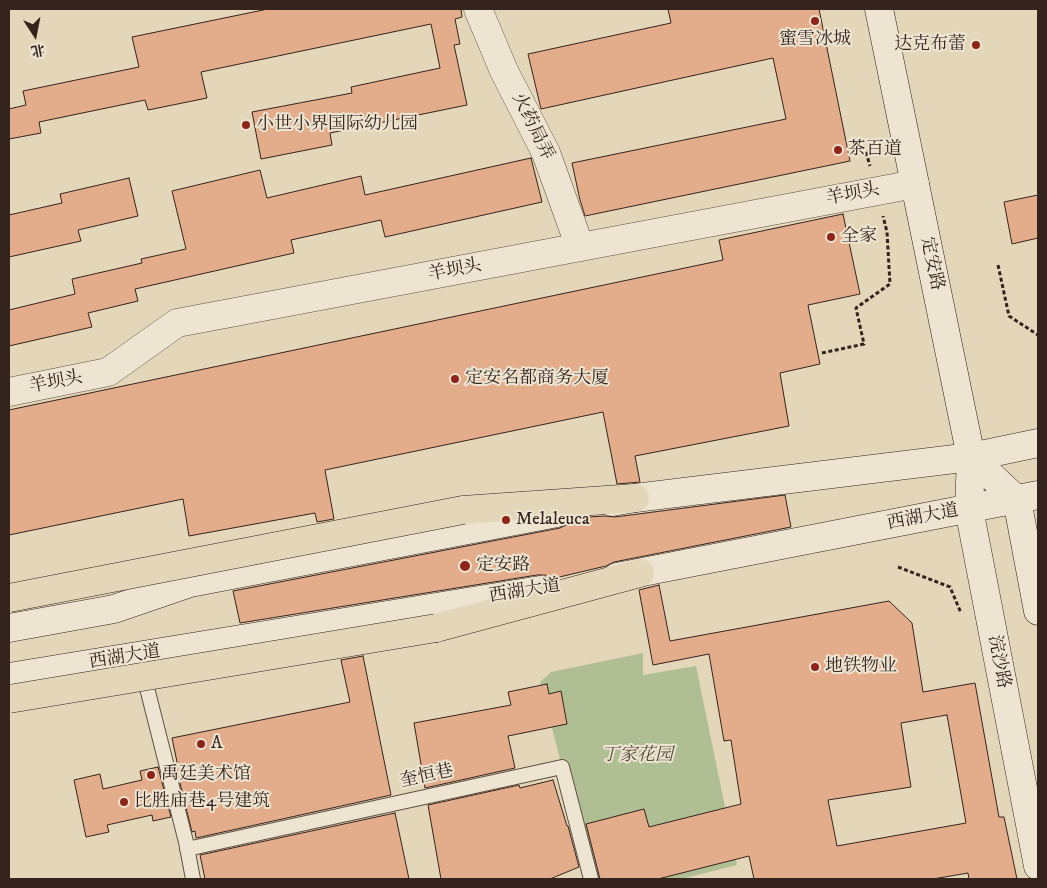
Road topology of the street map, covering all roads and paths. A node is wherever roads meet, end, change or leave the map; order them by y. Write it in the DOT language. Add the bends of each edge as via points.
graph roads {
  1 [pos="478,9"];
  2 [pos="879,9"];
  3 [pos="866,152"];
  4 [pos="915,184"];
  5 [pos="876,191"];
  6 [pos="580,247"];
  7 [pos="998,265"];
  8 [pos="1038,335"];
  9 [pos="822,353"];
  10 [pos="9,392"];
  11 [pos="1038,443"];
  12 [pos="971,457"];
  13 [pos="1028,497"];
  14 [pos="634,498"];
  15 [pos="970,509"];
  16 [pos="898,567"];
  17 [pos="640,573"];
  18 [pos="950,587"];
  19 [pos="9,598"];
  20 [pos="1038,611"];
  21 [pos="9,628"];
  22 [pos="134,656"];
  23 [pos="9,677"];
  24 [pos="9,699"];
  25 [pos="187,849"];
  26 [pos="1038,866"];
  27 [pos="193,879"];
  28 [pos="591,879"];
  1 -- 6 [label="main road, 火药局弄" via="504,71 546,153"];
  2 -- 4 [label="main road, 定安路"];
  3 -- 5 [label="path"];
  4 -- 5 [label="main road, 羊坝头"];
  4 -- 12 [label="main road, 定安路"];
  5 -- 6 [label="main road, 羊坝头"];
  5 -- 9 [label="path" via="887,232 890,284 856,308 864,344"];
  6 -- 10 [label="main road, 羊坝头" via="177,323 108,372"];
  7 -- 8 [label="path" via="1009,316"];
  11 -- 12 [label="main road"];
  12 -- 13 [label="main road"];
  12 -- 14 [label="main road"];
  12 -- 15 [label="main road, 浣沙路"];
  13 -- 15 [label="main road, 西湖大道"];
  13 -- 20 [label="main road"];
  14 -- 19 [label="highway, bridge" via="463,510"];
  14 -- 21 [label="main road" via="190,583 114,609"];
  15 -- 17 [label="main road, 西湖大道"];
  15 -- 26 [label="main road, 浣沙路"];
  16 -- 18 [label="path"];
  17 -- 22 [label="main road, 西湖大道"];
  17 -- 24 [label="highway, bridge" via="436,628"];
  22 -- 23 [label="main road, 西湖大道"];
  22 -- 25 [label="lane" via="147,688"];
  25 -- 27 [label="lane"];
  25 -- 28 [label="lane, 奎恒巷" via="562,767"];
}
